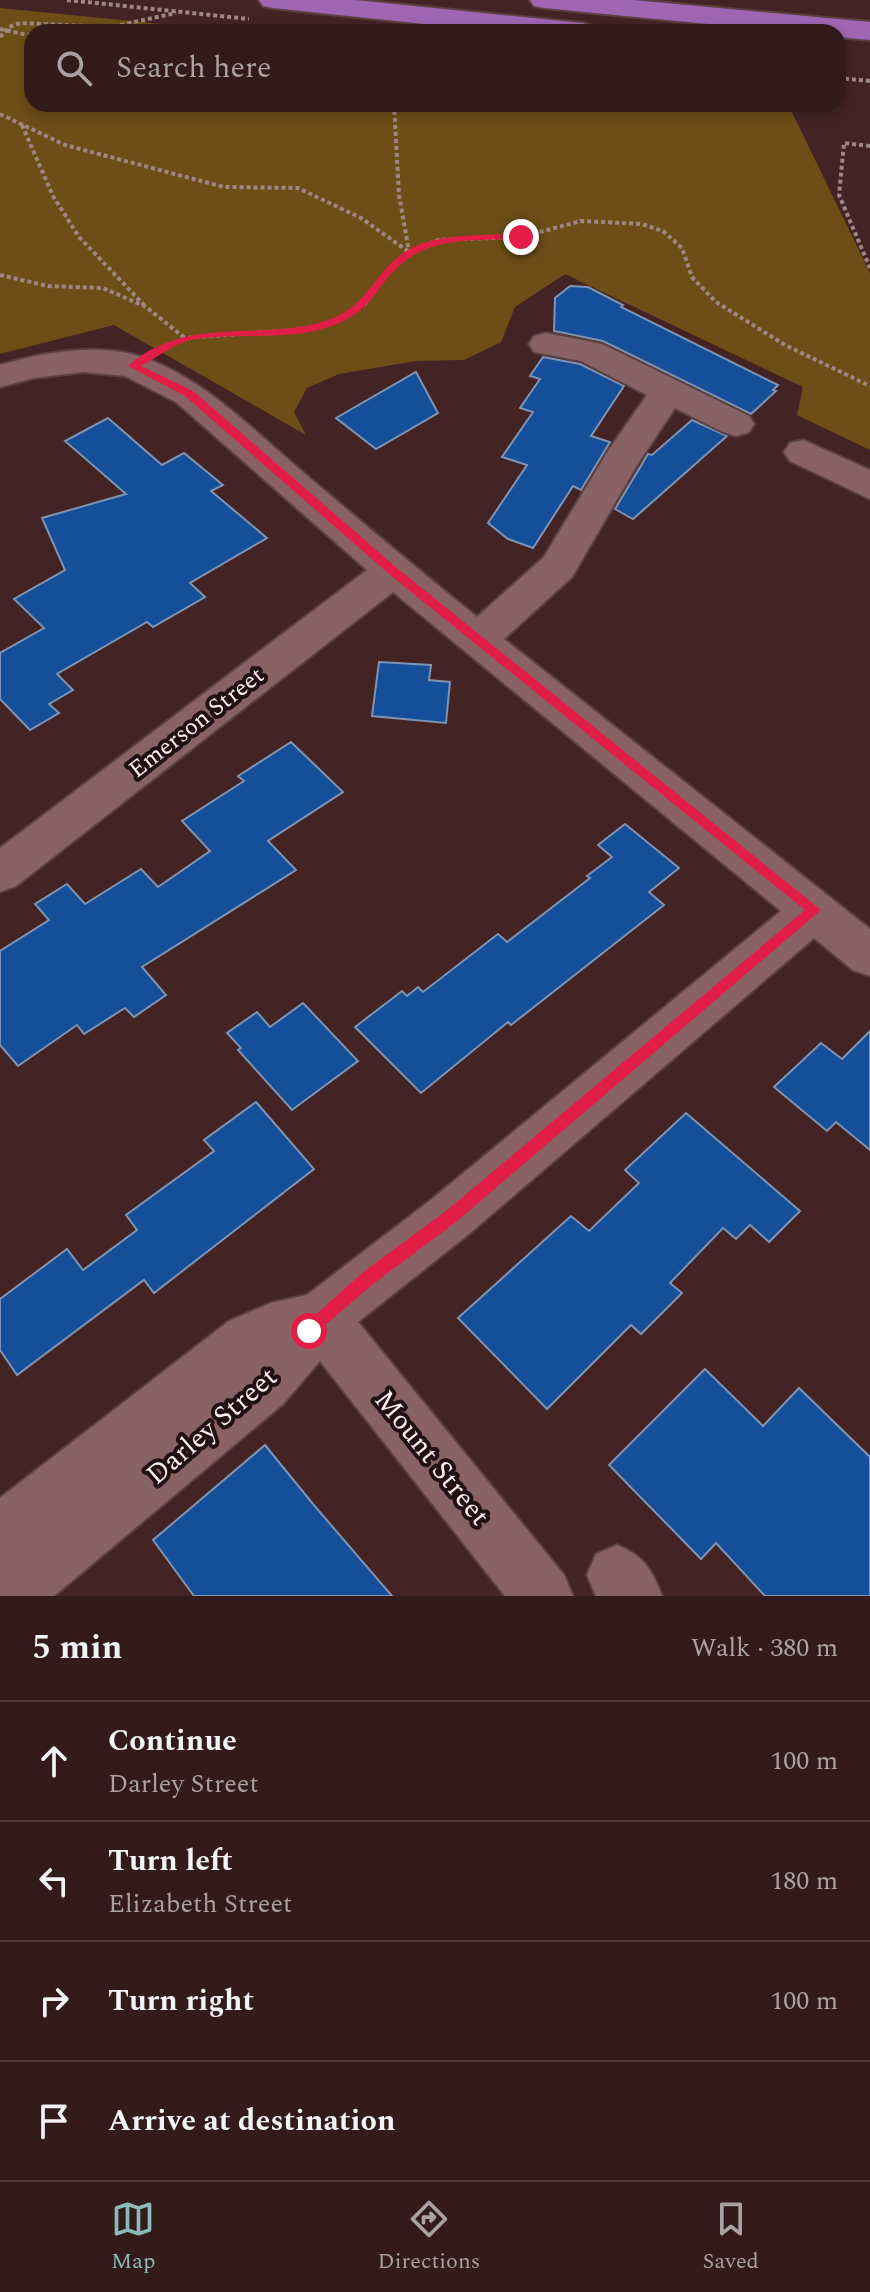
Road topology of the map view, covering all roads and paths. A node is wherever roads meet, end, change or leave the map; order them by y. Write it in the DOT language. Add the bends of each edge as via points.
graph roads {
  1 [pos="67,0"];
  2 [pos="544,0"];
  3 [pos="721,0"];
  4 [pos="268,10"];
  5 [pos="180,12"];
  6 [pos="870,14"];
  7 [pos="43,24"];
  8 [pos="125,24"];
  9 [pos="468,24"];
  10 [pos="796,24"];
  11 [pos="846,29"];
  12 [pos="2,30"];
  13 [pos="870,31"];
  14 [pos="24,34"];
  15 [pos="0,37"];
  16 [pos="846,79"];
  17 [pos="870,81"];
  18 [pos="394,112"];
  19 [pos="0,114"];
  20 [pos="22,124"];
  21 [pos="870,146"];
  22 [pos="409,252"];
  23 [pos="870,268"];
  24 [pos="0,275"];
  25 [pos="146,307"];
  26 [pos="185,338"];
  27 [pos="546,344"];
  28 [pos="133,366"];
  29 [pos="0,376"];
  30 [pos="870,386"];
  31 [pos="669,390"];
  32 [pos="736,424"];
  33 [pos="803,452"];
  34 [pos="870,486"];
  35 [pos="393,571"];
  36 [pos="478,639"];
  37 [pos="0,873"];
  38 [pos="815,910"];
  39 [pos="870,956"];
  40 [pos="321,1319"];
  41 [pos="0,1535"];
  42 [pos="7,1596"];
  43 [pos="543,1596"];
  1 -- 5 [label="path"];
  2 -- 10 [label="highway"];
  3 -- 6 [label="highway"];
  4 -- 5 [label="path"];
  4 -- 9 [label="highway"];
  5 -- 8 [label="path"];
  7 -- 12 [label="path" via="20,23"];
  11 -- 13 [label="highway"];
  12 -- 14 [label="path"];
  12 -- 15 [label="path"];
  16 -- 17 [label="path"];
  18 -- 22 [label="path" via="399,195"];
  19 -- 20 [label="path"];
  20 -- 22 [label="path" via="65,145 224,187 298,188 361,218"];
  20 -- 25 [label="path" via="53,196 79,237"];
  21 -- 23 [label="path" via="844,143 839,195"];
  22 -- 26 [label="path" via="365,304 333,322 307,329"];
  22 -- 30 [label="path" via="438,240 521,237 581,221 642,224 663,231 682,248 692,277 716,302 785,345"];
  24 -- 25 [label="path" via="48,286 103,288"];
  25 -- 26 [label="path"];
  26 -- 28 [label="path"];
  27 -- 31 [label="street" via="590,352"];
  28 -- 29 [label="street" via="83,361"];
  28 -- 35 [label="street" via="189,394"];
  31 -- 32 [label="street"];
  31 -- 36 [label="street" via="636,435 558,567"];
  33 -- 34 [label="street"];
  35 -- 36 [label="street"];
  35 -- 37 [label="street, Emerson Street"];
  36 -- 38 [label="street"];
  38 -- 39 [label="street"];
  38 -- 40 [label="street, Darley Street"];
  40 -- 41 [label="street" via="248,1340"];
  40 -- 42 [label="street, Darley Street" via="263,1384"];
  40 -- 43 [label="street, Mount Street"];
}
